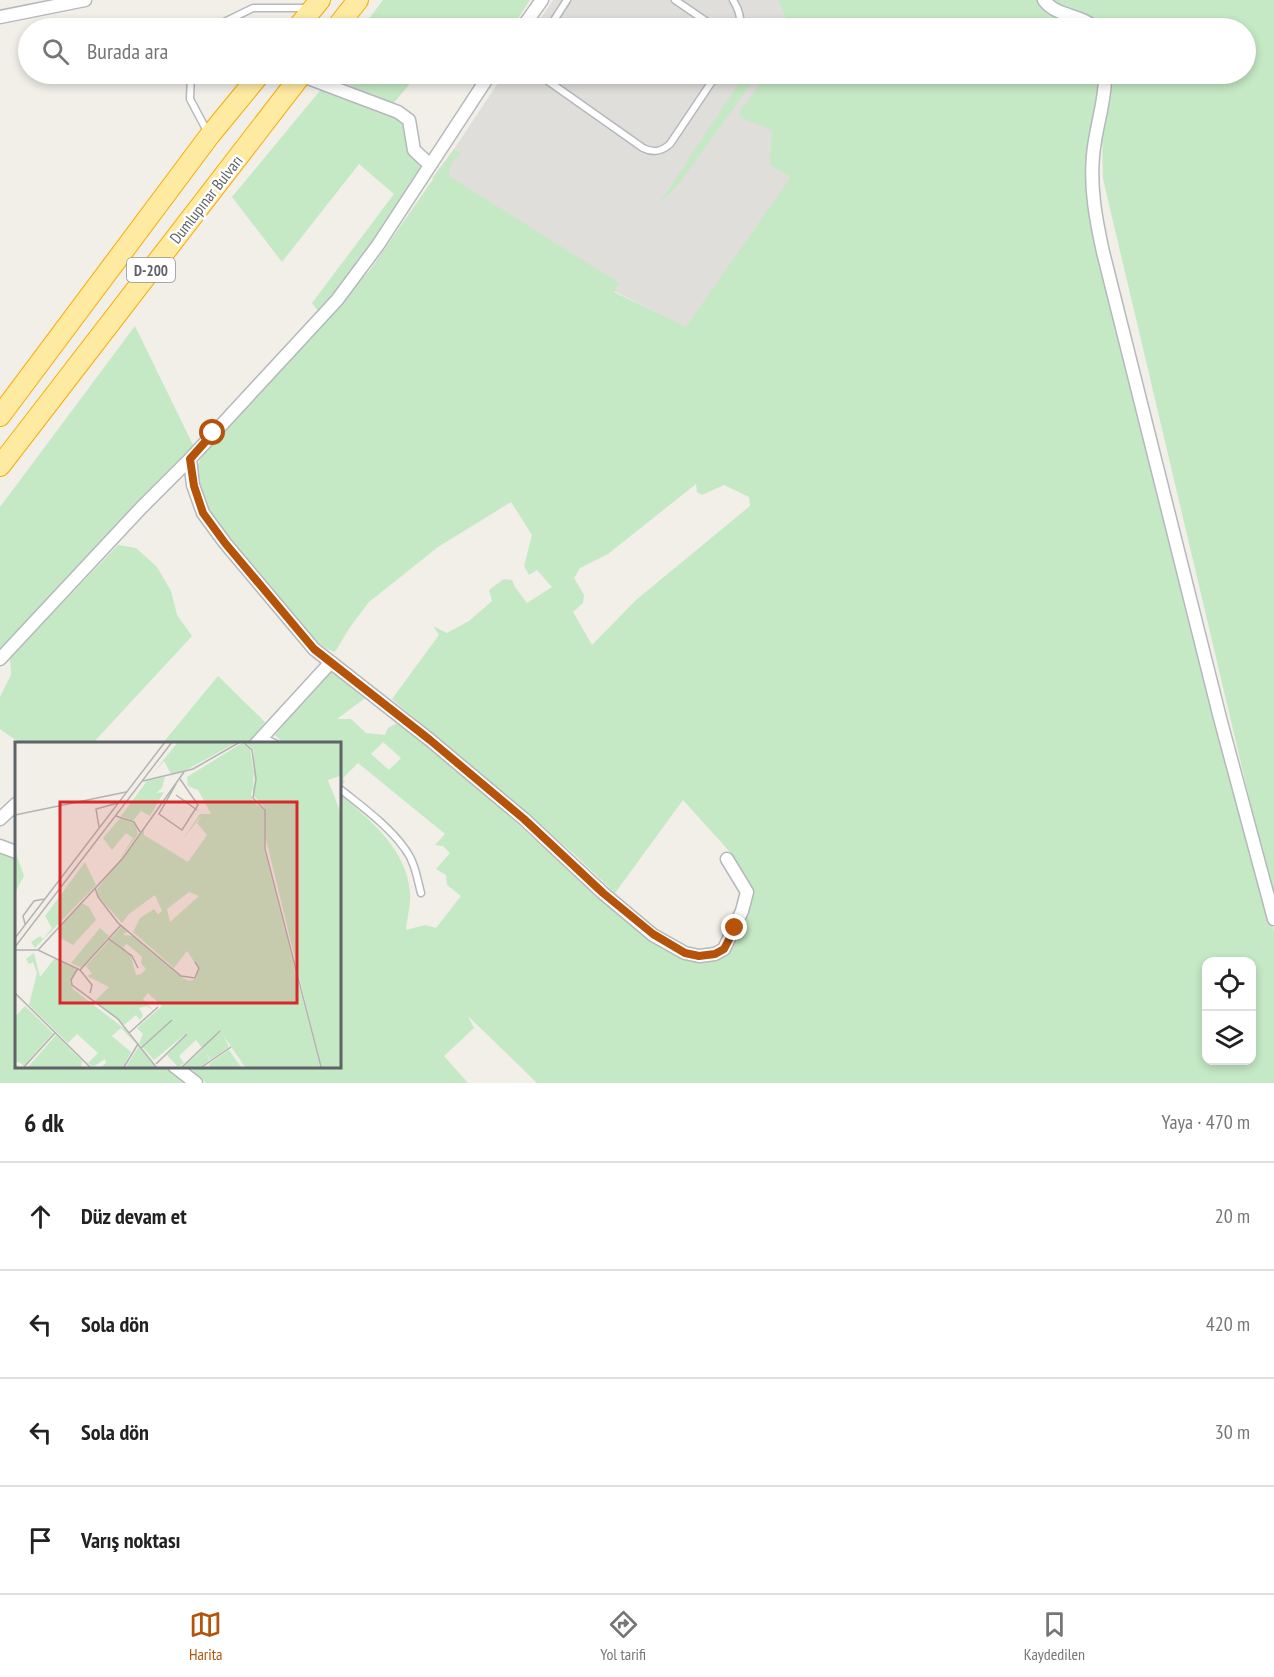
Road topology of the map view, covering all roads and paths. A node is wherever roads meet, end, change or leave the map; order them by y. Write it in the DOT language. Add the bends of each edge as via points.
graph roads {
  1 [pos="85,0"];
  2 [pos="358,0"];
  3 [pos="542,0"];
  4 [pos="567,0"];
  5 [pos="675,0"];
  6 [pos="733,0"];
  7 [pos="1044,0"];
  8 [pos="317,4"];
  9 [pos="0,17"];
  10 [pos="232,18"];
  11 [pos="305,18"];
  12 [pos="344,18"];
  13 [pos="529,18"];
  14 [pos="555,18"];
  15 [pos="701,18"];
  16 [pos="740,18"];
  17 [pos="1077,18"];
  18 [pos="191,84"];
  19 [pos="252,84"];
  20 [pos="293,84"];
  21 [pos="327,84"];
  22 [pos="483,84"];
  23 [pos="552,84"];
  24 [pos="710,84"];
  25 [pos="1106,84"];
  26 [pos="210,135"];
  27 [pos="430,165"];
  28 [pos="0,416"];
  29 [pos="190,459"];
  30 [pos="0,466"];
  31 [pos="0,659"];
  32 [pos="331,662"];
  33 [pos="259,741"];
  34 [pos="340,789"];
  35 [pos="15,805"];
  36 [pos="0,819"];
  37 [pos="0,846"];
  38 [pos="15,852"];
  39 [pos="727,859"];
  40 [pos="421,893"];
  41 [pos="1274,919"];
  42 [pos="177,1068"];
  43 [pos="196,1083"];
  1 -- 9 [label="street"];
  2 -- 12 [label="highway"];
  3 -- 13 [label="street"];
  4 -- 14 [label="lane"];
  5 -- 15 [label="lane"];
  6 -- 16 [label="lane"];
  7 -- 17 [label="street" via="1058,12"];
  8 -- 10 [label="lane" via="253,8"];
  8 -- 11 [label="highway"];
  18 -- 26 [label="lane" via="190,99"];
  19 -- 26 [label="highway, Dumlupınar Bulvarı"];
  20 -- 30 [label="highway, Dumlupınar Bulvarı / D-200"];
  21 -- 27 [label="street" via="409,120 414,150"];
  22 -- 27 [label="street"];
  23 -- 24 [label="lane" via="643,148 658,152 670,144"];
  25 -- 41 [label="street" via="1095,137 1092,183 1100,241"];
  26 -- 28 [label="highway, Dumlupınar Bulvarı"];
  27 -- 29 [label="street" via="337,300"];
  29 -- 31 [label="street"];
  29 -- 32 [label="street" via="203,513 297,631"];
  32 -- 33 [label="street"];
  32 -- 39 [label="street" via="524,819 603,893 653,934 685,953 715,954 724,949 735,928 747,892"];
  34 -- 40 [label="lane" via="406,849 416,869"];
  35 -- 36 [label="street"];
  37 -- 38 [label="street"];
  42 -- 43 [label="street"];
}
